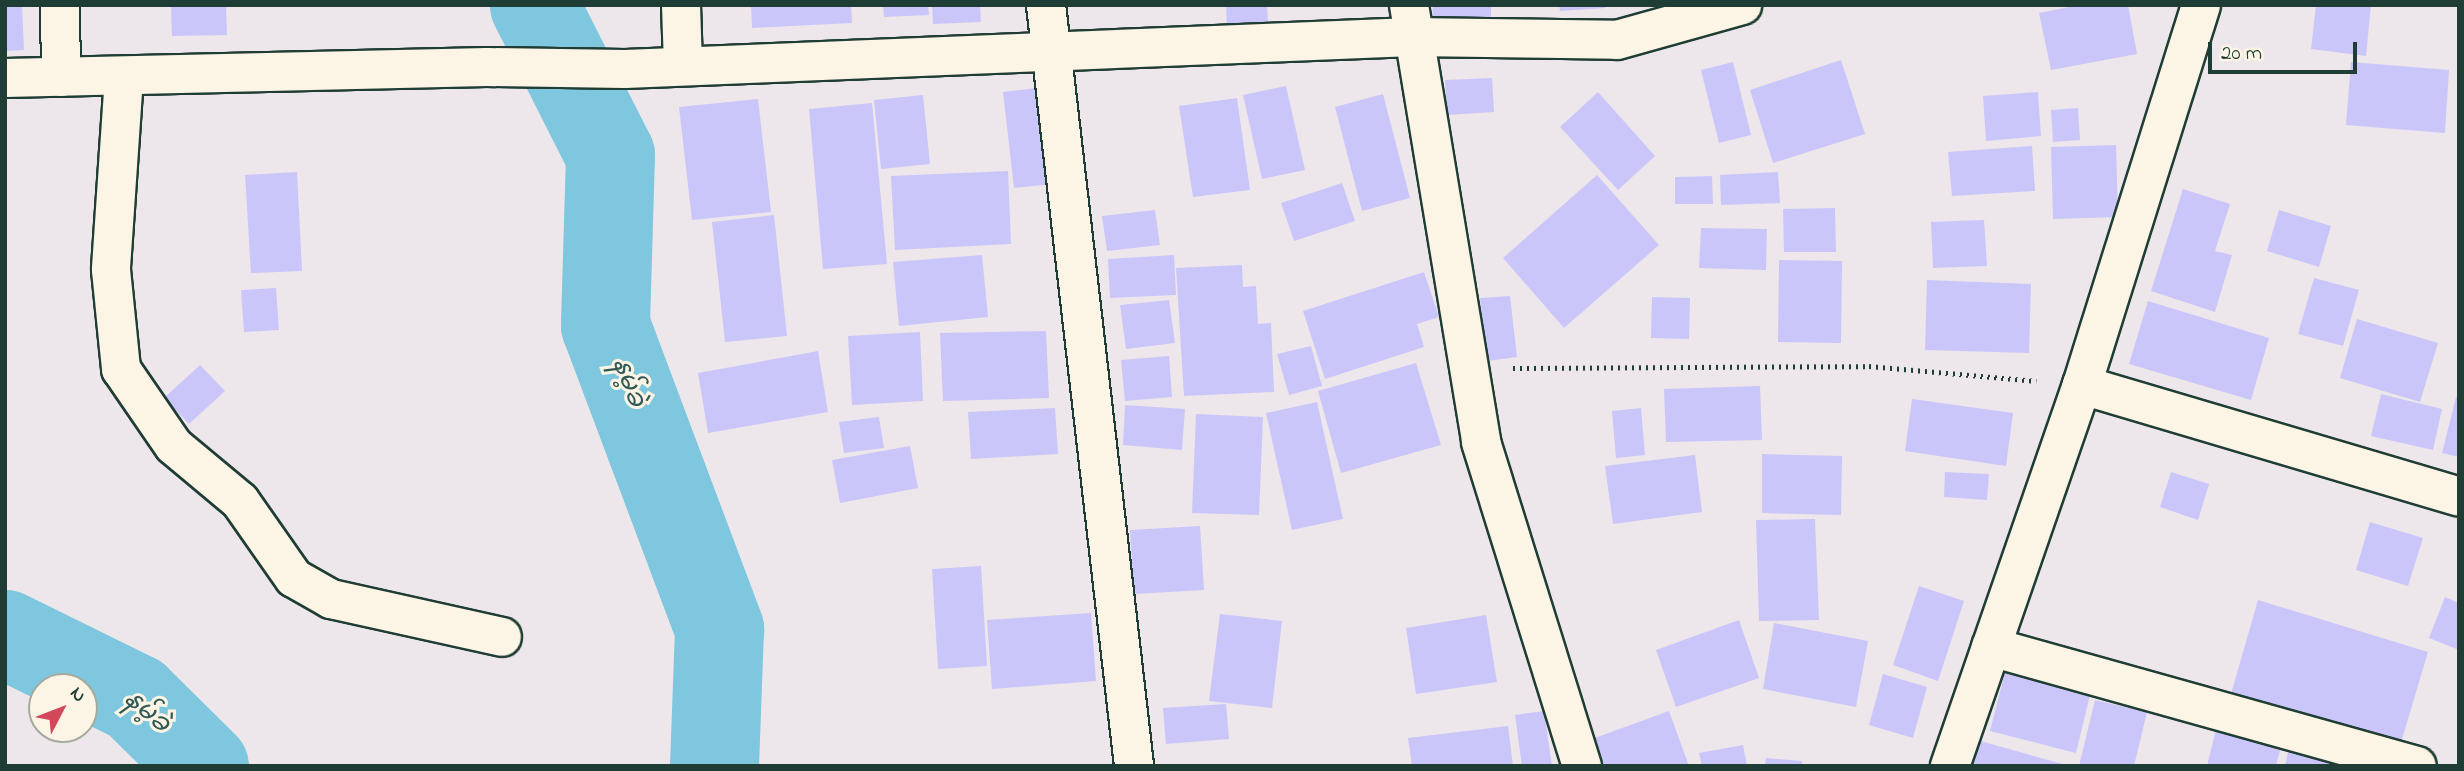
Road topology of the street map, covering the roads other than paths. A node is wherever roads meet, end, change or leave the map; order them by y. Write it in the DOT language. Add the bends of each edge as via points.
graph roads {
  1 [pos="60,5"];
  2 [pos="681,5"];
  3 [pos="1046,5"];
  4 [pos="1742,5"];
  5 [pos="2201,5"];
  6 [pos="1410,21"];
  7 [pos="1051,55"];
  8 [pos="683,66"];
  9 [pos="61,76"];
  10 [pos="124,77"];
  11 [pos="5,78"];
  12 [pos="2082,385"];
  13 [pos="2459,497"];
  14 [pos="502,638"];
  15 [pos="1991,646"];
  16 [pos="1134,766"];
  17 [pos="1583,766"];
  18 [pos="1950,766"];
  19 [pos="2417,766"];
  1 -- 9 [label="street"];
  2 -- 8 [label="street"];
  3 -- 7 [label="street"];
  4 -- 6 [label="street" via="1617,40"];
  5 -- 12 [label="street"];
  6 -- 7 [label="street"];
  6 -- 17 [label="street" via="1481,442"];
  7 -- 8 [label="street"];
  7 -- 16 [label="street"];
  8 -- 10 [label="street"];
  9 -- 10 [label="street"];
  9 -- 11 [label="street"];
  10 -- 14 [label="street" via="111,270 121,369 174,446 240,501 294,578 331,599"];
  12 -- 13 [label="street"];
  12 -- 15 [label="street"];
  15 -- 18 [label="street"];
  15 -- 19 [label="street"];
}
